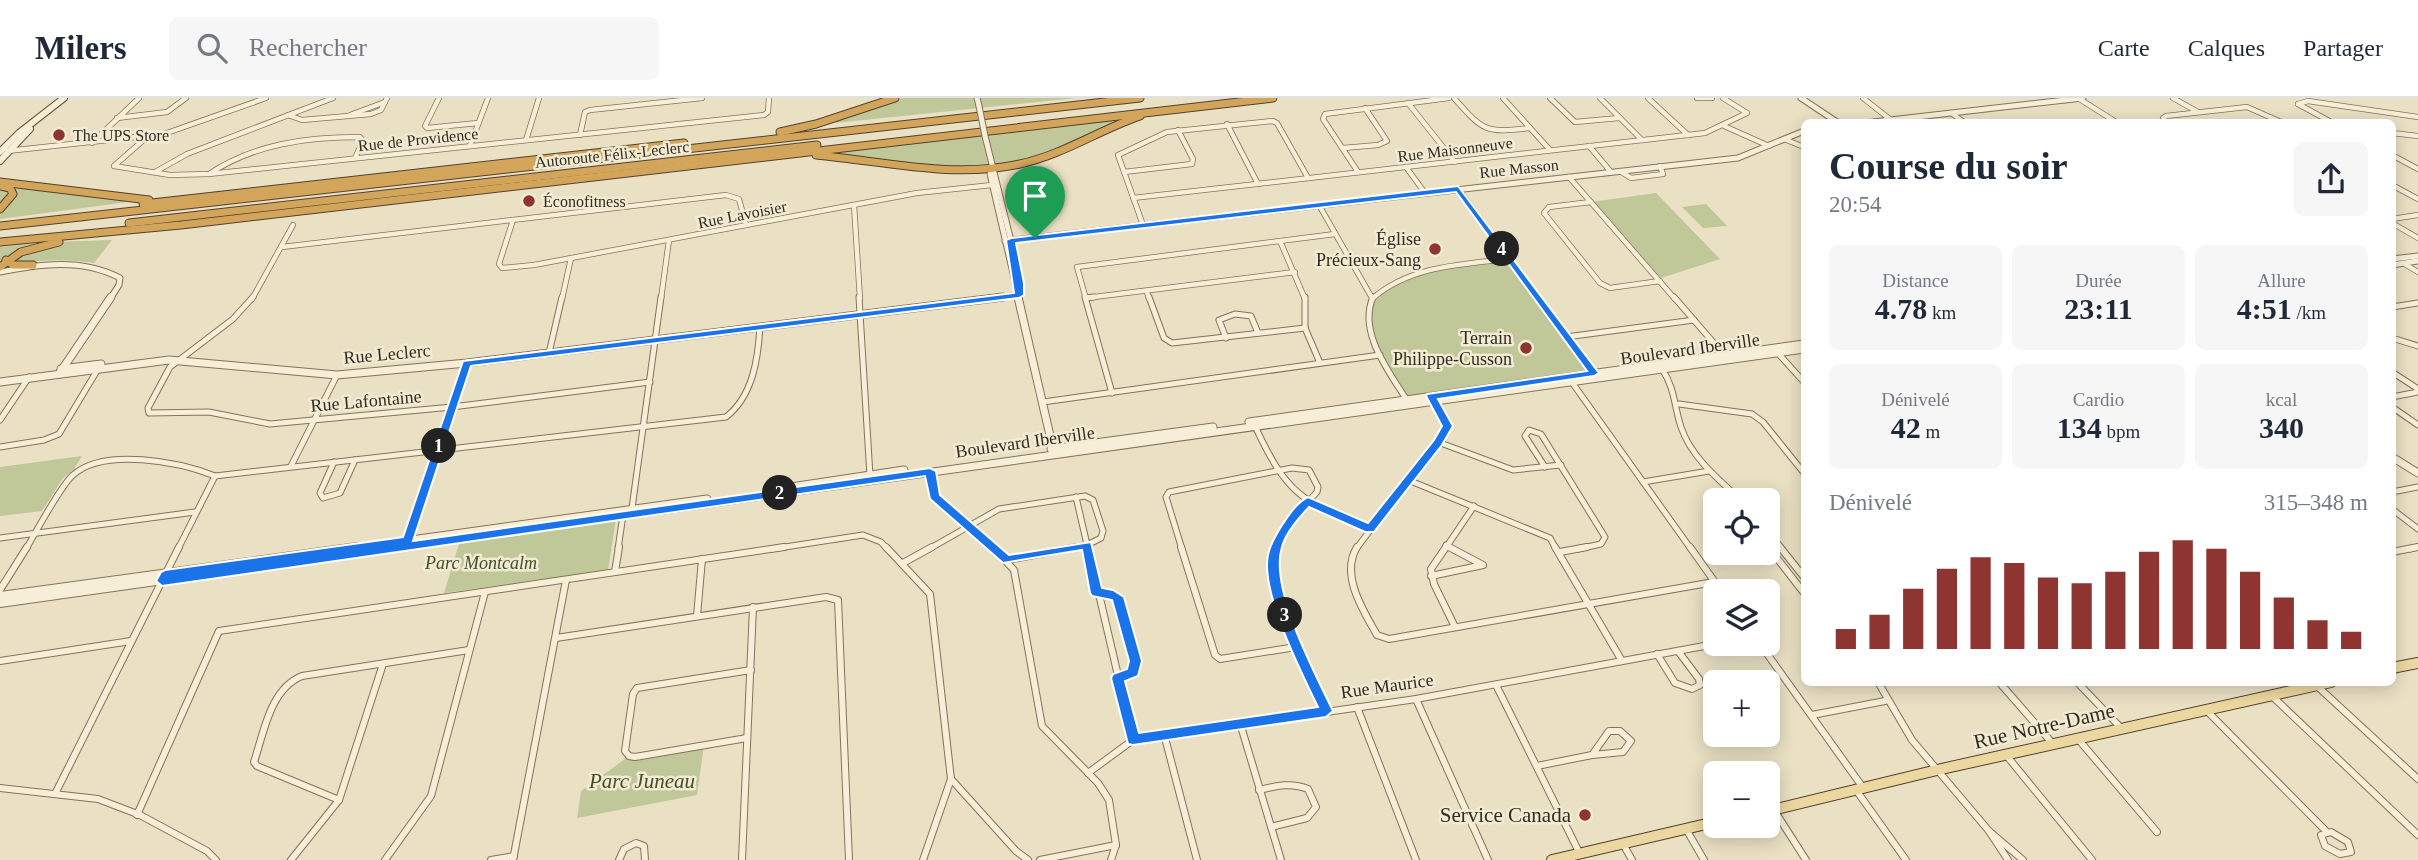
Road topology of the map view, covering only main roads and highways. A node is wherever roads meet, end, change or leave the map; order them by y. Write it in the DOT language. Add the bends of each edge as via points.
graph roads {
  1 [pos="64,98"];
  2 [pos="895,98"];
  3 [pos="1104,98"];
  4 [pos="1140,98"];
  5 [pos="1228,98"];
  6 [pos="1273,98"];
  7 [pos="1183,107"];
  8 [pos="33,124"];
  9 [pos="780,132"];
  10 [pos="0,152"];
  11 [pos="802,153"];
  12 [pos="0,160"];
  13 [pos="492,164"];
  14 [pos="0,184"];
  15 [pos="447,194"];
  16 [pos="160,201"];
  17 [pos="217,202"];
  18 [pos="0,209"];
  19 [pos="153,220"];
  20 [pos="0,224"];
  21 [pos="181,225"];
  22 [pos="0,240"];
  23 [pos="3,263"];
  24 [pos="33,265"];
  25 [pos="2416,666"];
  26 [pos="2396,668"];
  27 [pos="2317,686"];
  28 [pos="1780,808"];
  29 [pos="1703,825"];
  30 [pos="1557,860"];
  1 -- 8 [label="main road"];
  2 -- 9 [label="highway"];
  3 -- 9 [label="highway"];
  4 -- 17 [label="highway, Autoroute Félix-Leclerc"];
  5 -- 19 [label="highway, Autoroute Félix-Leclerc"];
  6 -- 7 [label="highway"];
  7 -- 11 [label="highway"];
  7 -- 11 [label="highway" via="1129,120 1032,161 992,169 947,170"];
  8 -- 10 [label="main road"];
  8 -- 12 [label="main road"];
  9 -- 13 [label="highway"];
  11 -- 15 [label="highway"];
  13 -- 16 [label="highway"];
  13 -- 17 [label="highway"];
  14 -- 16 [label="highway"];
  14 -- 18 [label="highway" via="13,192"];
  15 -- 19 [label="highway"];
  15 -- 21 [label="highway"];
  16 -- 20 [label="highway"];
  17 -- 20 [label="highway, Autoroute Félix-Leclerc"];
  19 -- 22 [label="highway, Autoroute Félix-Leclerc"];
  21 -- 22 [label="highway"];
  21 -- 23 [label="highway" via="46,244"];
  23 -- 24 [label="highway"];
  25 -- 26 [label="main road"];
  27 -- 28 [label="main road, Rue Notre-Dame"];
  29 -- 30 [label="main road"];
}
